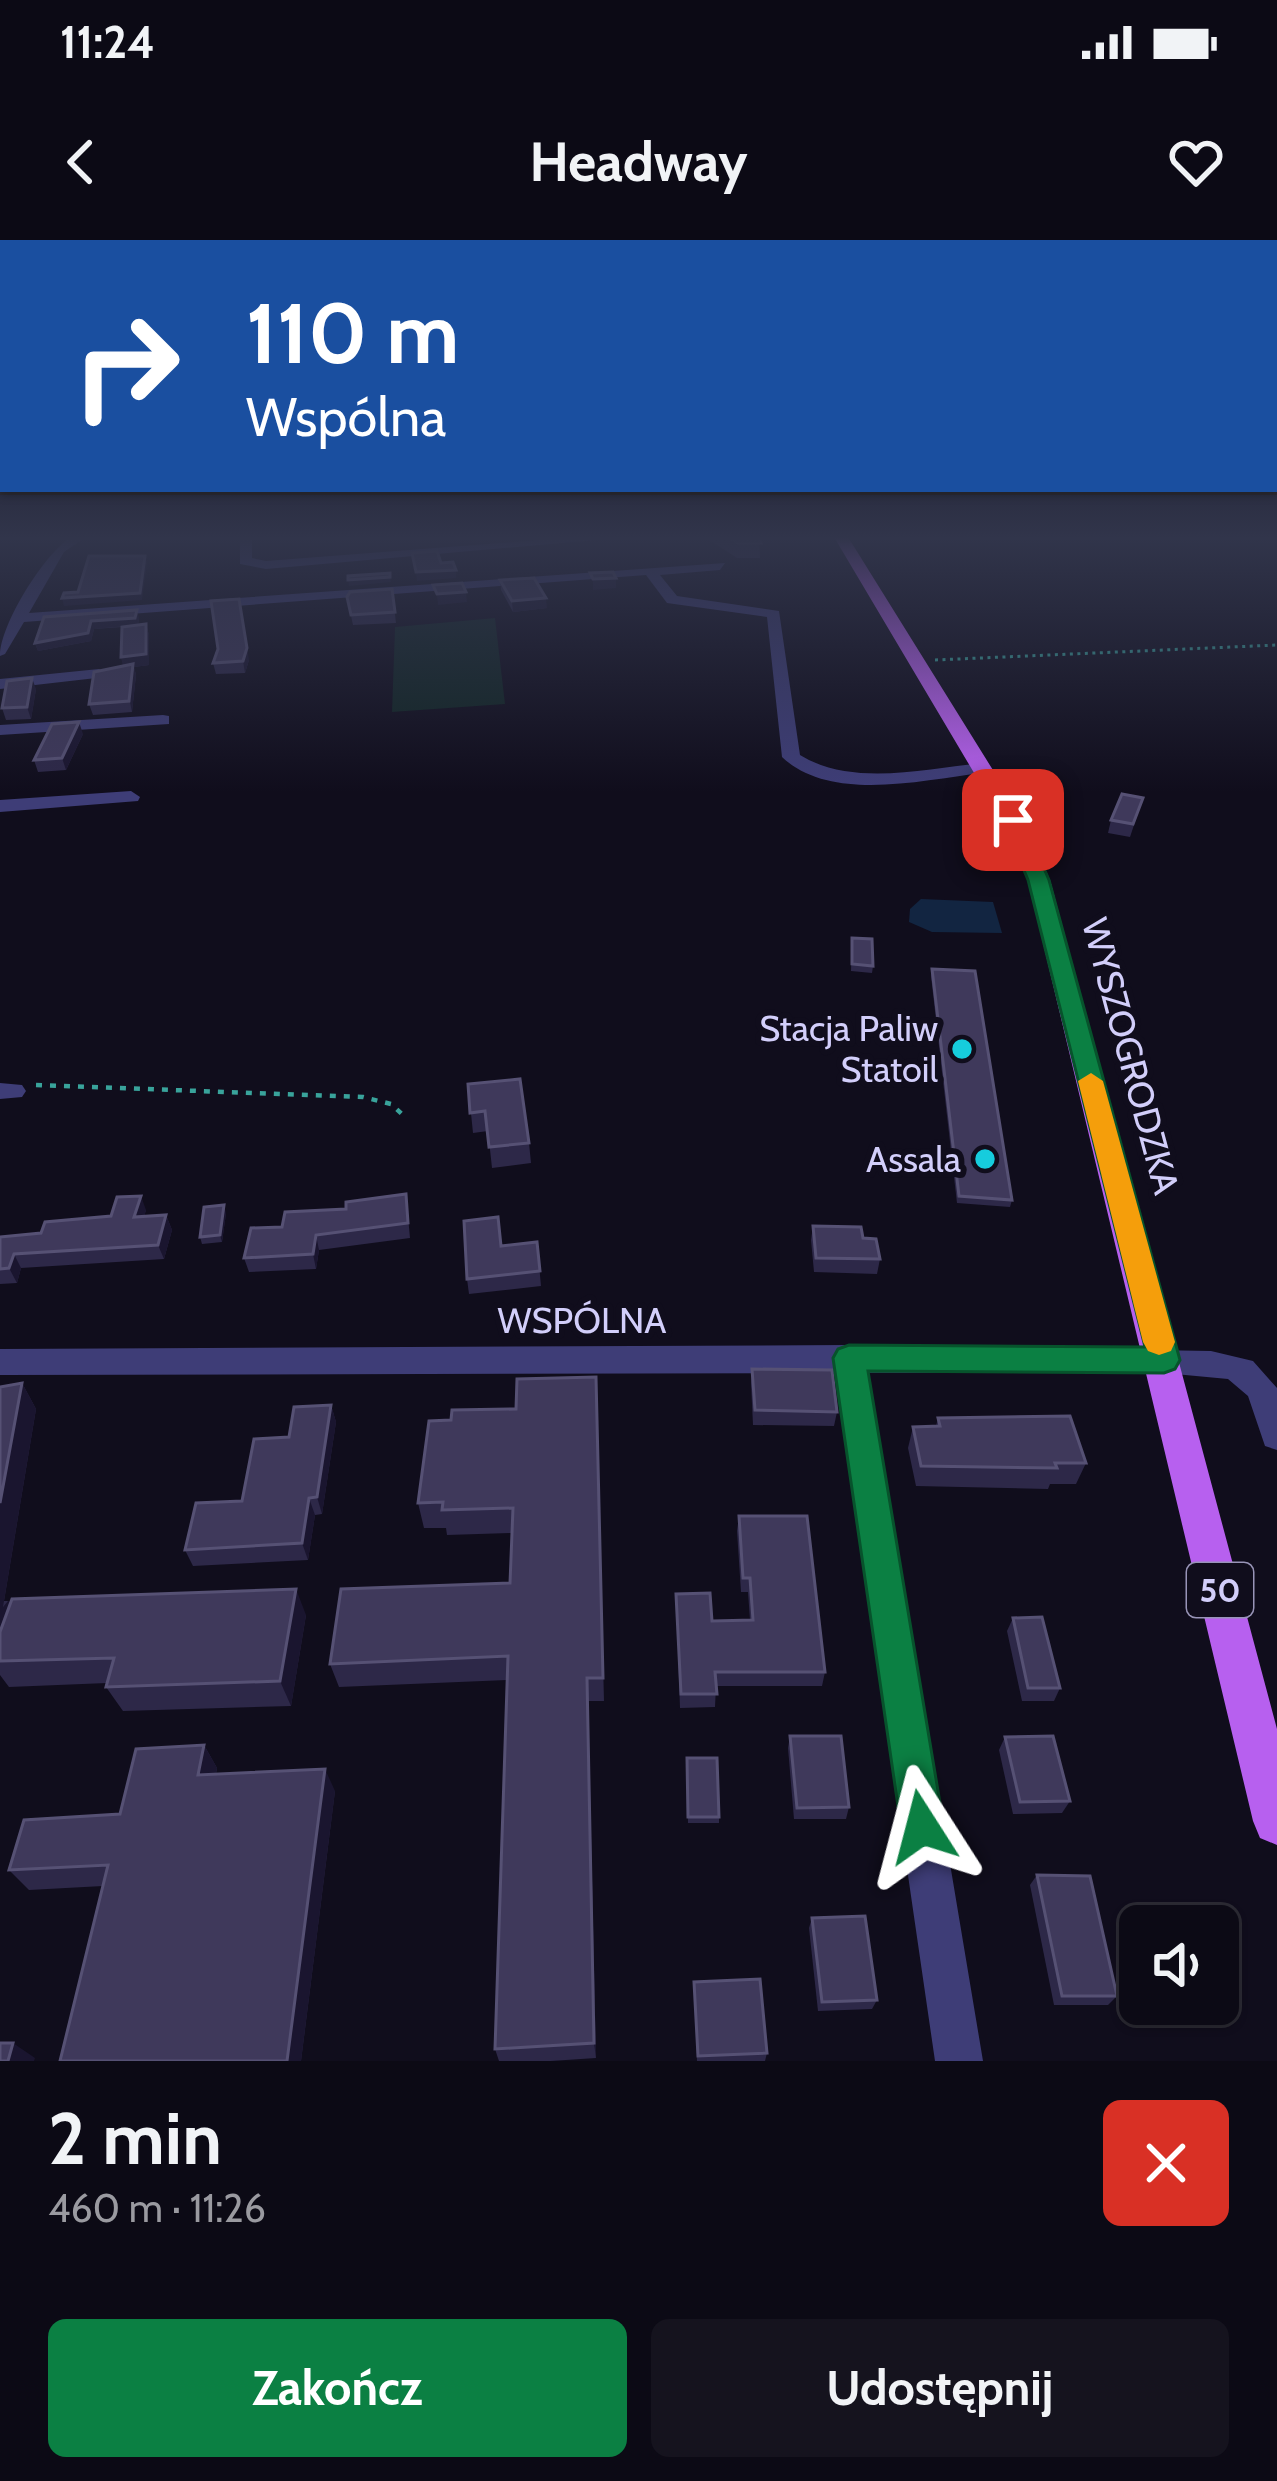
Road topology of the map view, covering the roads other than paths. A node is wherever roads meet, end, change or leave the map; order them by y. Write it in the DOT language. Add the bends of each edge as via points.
graph roads {
  1 [pos="17,622"];
  2 [pos="185,622"];
  3 [pos="775,622"];
  4 [pos="893,622"];
  5 [pos="185,626"];
  6 [pos="0,651"];
  7 [pos="99,674"];
  8 [pos="0,684"];
  9 [pos="163,720"];
  10 [pos="0,730"];
  11 [pos="982,768"];
  12 [pos="131,797"];
  13 [pos="0,806"];
  14 [pos="849,1358"];
  15 [pos="1164,1360"];
  16 [pos="0,1362"];
  17 [pos="1277,1436"];
  18 [pos="1277,1821"];
  19 [pos="958,2061"];
  1 -- 6 [label="street"];
  2 -- 5 [label="street"];
  3 -- 11 [label="street" via="791,757 804,768 847,777"];
  4 -- 11 [label="main road, WYSZOGRODZKA / 50"];
  7 -- 8 [label="street"];
  9 -- 10 [label="street"];
  11 -- 15 [label="main road, WYSZOGRODZKA / 50" via="1039,880"];
  12 -- 13 [label="street"];
  14 -- 15 [label="street, WSPÓLNA"];
  14 -- 16 [label="street, WSPÓLNA"];
  14 -- 19 [label="street"];
  15 -- 17 [label="street" via="1244,1368 1260,1380"];
  15 -- 18 [label="main road, WYSZOGRODZKA / 50"];
}
